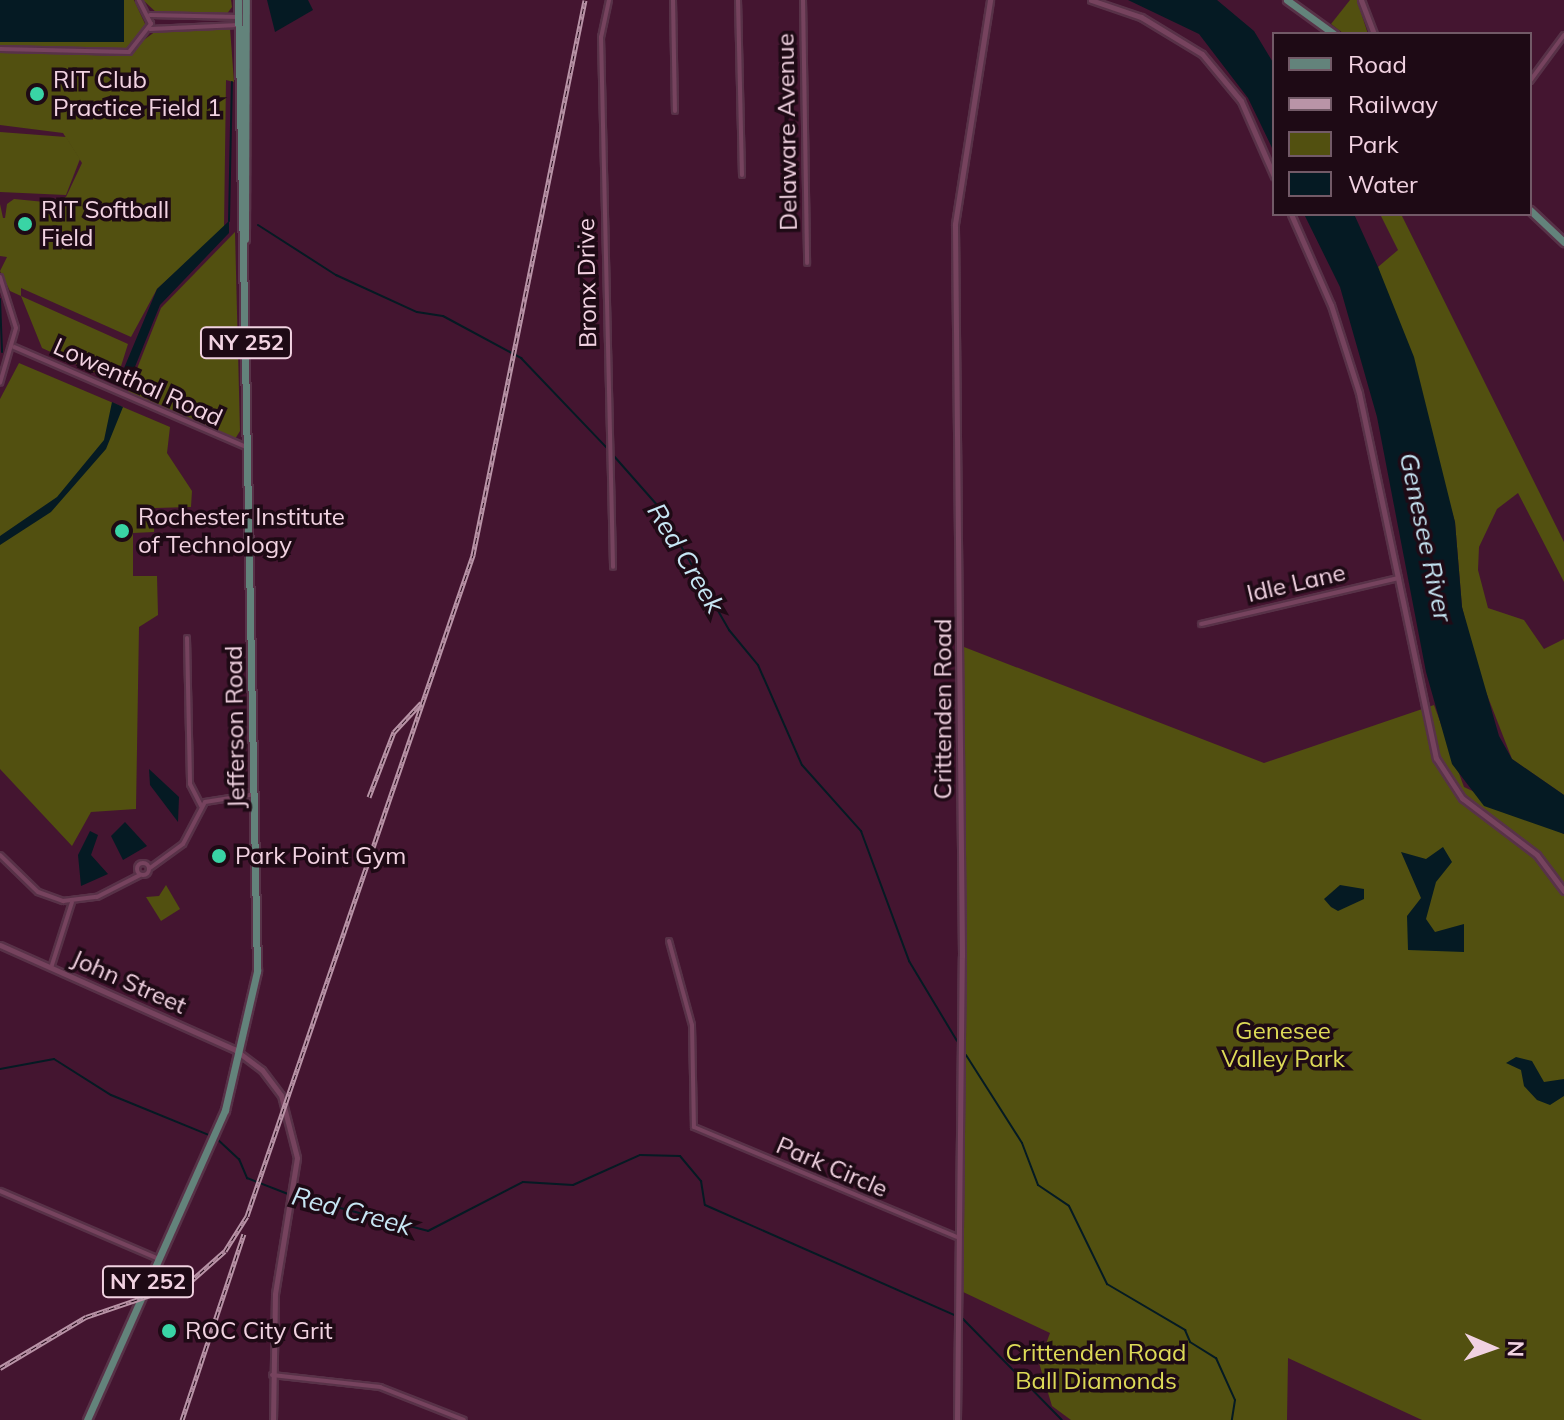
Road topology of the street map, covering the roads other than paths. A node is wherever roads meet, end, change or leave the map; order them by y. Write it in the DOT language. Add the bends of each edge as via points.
graph roads {
  1 [pos="139,0"];
  2 [pos="238,0"];
  3 [pos="246,0"];
  4 [pos="609,0"];
  5 [pos="673,0"];
  6 [pos="738,0"];
  7 [pos="803,0"];
  8 [pos="990,0"];
  9 [pos="1091,0"];
  10 [pos="1287,0"];
  11 [pos="1361,0"];
  12 [pos="150,15"];
  13 [pos="242,21"];
  14 [pos="150,29"];
  15 [pos="1331,32"];
  16 [pos="1372,32"];
  17 [pos="1564,35"];
  18 [pos="0,49"];
  19 [pos="1532,78"];
  20 [pos="675,111"];
  21 [pos="1272,171"];
  22 [pos="742,175"];
  23 [pos="1532,212"];
  24 [pos="1292,216"];
  25 [pos="1564,242"];
  26 [pos="807,263"];
  27 [pos="0,277"];
  28 [pos="14,347"];
  29 [pos="0,383"];
  30 [pos="248,447"];
  31 [pos="613,567"];
  32 [pos="1399,578"];
  33 [pos="1201,624"];
  34 [pos="187,638"];
  35 [pos="257,794"];
  36 [pos="201,806"];
  37 [pos="0,855"];
  38 [pos="150,865"];
  39 [pos="137,874"];
  40 [pos="1564,891"];
  41 [pos="72,902"];
  42 [pos="669,941"];
  43 [pos="0,945"];
  44 [pos="51,968"];
  45 [pos="242,1054"];
  46 [pos="0,1191"];
  47 [pos="957,1237"];
  48 [pos="159,1259"];
  49 [pos="272,1375"];
  50 [pos="87,1420"];
  51 [pos="273,1420"];
  52 [pos="464,1420"];
  53 [pos="957,1420"];
  1 -- 12 [label="street"];
  2 -- 13 [label="main road, Jefferson Road / NY 252"];
  3 -- 13 [label="main road, Jefferson Road / NY 252"];
  4 -- 31 [label="street, Bronx Drive" via="601,37"];
  5 -- 20 [label="street"];
  6 -- 22 [label="street"];
  7 -- 26 [label="street, Delaware Avenue"];
  8 -- 47 [label="street, Crittenden Road" via="955,224 962,805"];
  9 -- 21 [label="street" via="1162,27 1216,67 1241,101"];
  10 -- 15 [label="main road"];
  11 -- 16 [label="street"];
  12 -- 13 [label="street"];
  12 -- 14 [label="street"];
  13 -- 14 [label="street"];
  13 -- 30 [label="main road, Jefferson Road / NY 252"];
  14 -- 18 [label="street" via="138,46 120,54"];
  17 -- 19 [label="street"];
  23 -- 25 [label="main road"];
  24 -- 32 [label="street" via="1331,305 1359,393"];
  27 -- 28 [label="street" via="15,315"];
  28 -- 29 [label="street"];
  28 -- 30 [label="street, Lowenthal Road"];
  30 -- 35 [label="main road, Jefferson Road / NY 252"];
  32 -- 33 [label="street, Idle Lane"];
  32 -- 40 [label="street" via="1436,758 1457,793 1537,855"];
  34 -- 36 [label="street" via="190,784"];
  35 -- 36 [label="street" via="220,795"];
  35 -- 45 [label="main road, Jefferson Road / NY 252" via="259,950"];
  36 -- 38 [label="street" via="183,844"];
  37 -- 41 [label="street" via="38,892"];
  38 -- 39 [label="street"];
  38 -- 39 [label="street"];
  39 -- 41 [label="street" via="97,897"];
  41 -- 44 [label="street"];
  42 -- 47 [label="street, Park Circle" via="692,1025 694,1127"];
  43 -- 44 [label="street, John Street"];
  44 -- 45 [label="street, John Street"];
  45 -- 48 [label="main road, Jefferson Road / NY 252" via="216,1131"];
  45 -- 49 [label="street, John Street" via="267,1075 288,1108 296,1143 275,1294"];
  46 -- 48 [label="street"];
  47 -- 53 [label="street, Crittenden Road"];
  48 -- 50 [label="main road, Jefferson Road / NY 252"];
  49 -- 51 [label="street, John Street"];
  49 -- 52 [label="street" via="380,1387"];
}
